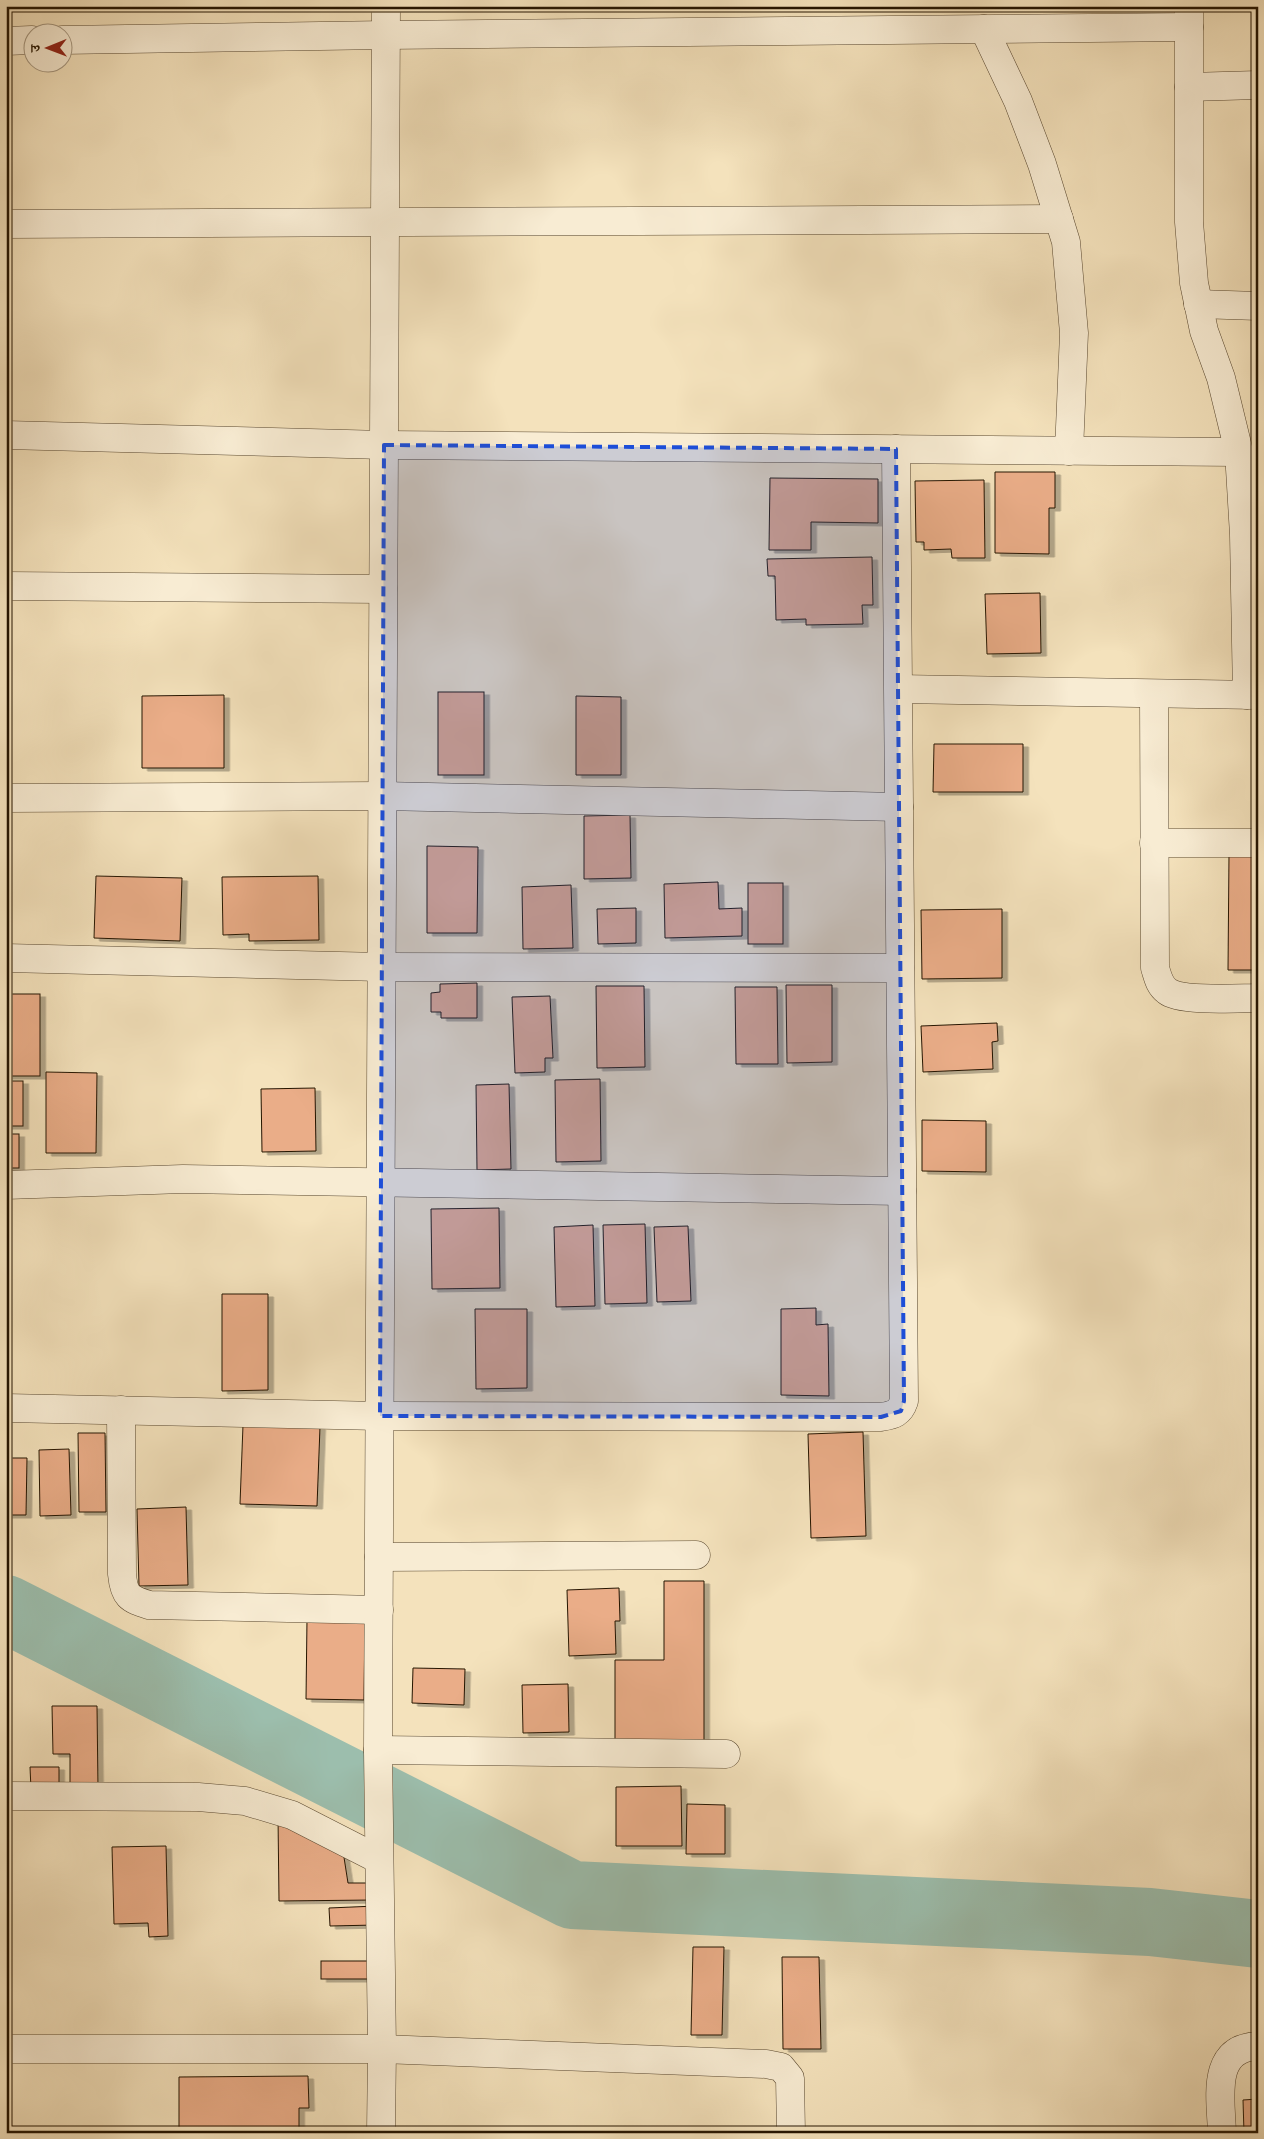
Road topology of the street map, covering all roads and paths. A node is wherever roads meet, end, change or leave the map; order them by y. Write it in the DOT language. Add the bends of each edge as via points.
graph roads {
  1 [pos="386,6"];
  2 [pos="1188,17"];
  3 [pos="984,29"];
  4 [pos="386,35"];
  5 [pos="22,40"];
  6 [pos="72,40"];
  7 [pos="6,41"];
  8 [pos="1258,85"];
  9 [pos="1189,87"];
  10 [pos="1059,219"];
  11 [pos="385,222"];
  12 [pos="6,224"];
  13 [pos="1198,304"];
  14 [pos="1258,306"];
  15 [pos="6,435"];
  16 [pos="384,445"];
  17 [pos="896,449"];
  18 [pos="1069,451"];
  19 [pos="1239,452"];
  20 [pos="1251,535"];
  21 [pos="6,586"];
  22 [pos="383,589"];
  23 [pos="899,689"];
  24 [pos="1154,694"];
  25 [pos="1252,695"];
  26 [pos="382,796"];
  27 [pos="6,798"];
  28 [pos="899,807"];
  29 [pos="1154,843"];
  30 [pos="1258,843"];
  31 [pos="6,958"];
  32 [pos="382,967"];
  33 [pos="900,968"];
  34 [pos="1258,998"];
  35 [pos="380,1182"];
  36 [pos="6,1185"];
  37 [pos="902,1191"];
  38 [pos="6,1408"];
  39 [pos="121,1410"];
  40 [pos="380,1416"];
  41 [pos="696,1555"];
  42 [pos="379,1557"];
  43 [pos="379,1610"];
  44 [pos="726,1754"];
  45 [pos="378,1758"];
  46 [pos="6,1796"];
  47 [pos="378,1852"];
  48 [pos="1258,2046"];
  49 [pos="6,2049"];
  50 [pos="382,2049"];
  51 [pos="381,2133"];
  52 [pos="791,2133"];
  53 [pos="1222,2133"];
  1 -- 4 [label="street"];
  2 -- 3 [label="street"];
  2 -- 9 [label="street"];
  3 -- 4 [label="street"];
  3 -- 10 [label="street" via="1018,102"];
  4 -- 6 [label="street"];
  4 -- 11 [label="street"];
  5 -- 7 [label="street"];
  8 -- 9 [label="street"];
  9 -- 13 [label="street" via="1189,222"];
  10 -- 11 [label="street"];
  10 -- 18 [label="street" via="1066,242 1074,333"];
  11 -- 12 [label="street"];
  11 -- 16 [label="street"];
  13 -- 14 [label="street"];
  13 -- 19 [label="street"];
  15 -- 16 [label="street"];
  16 -- 17 [label="street"];
  16 -- 22 [label="street"];
  17 -- 18 [label="street"];
  17 -- 23 [label="street"];
  18 -- 19 [label="street"];
  19 -- 20 [label="street"];
  20 -- 25 [label="street"];
  21 -- 22 [label="street"];
  22 -- 26 [label="street"];
  23 -- 24 [label="street"];
  23 -- 28 [label="street"];
  24 -- 25 [label="street"];
  24 -- 29 [label="street"];
  26 -- 27 [label="street"];
  26 -- 28 [label="street"];
  26 -- 32 [label="street"];
  28 -- 33 [label="street"];
  29 -- 30 [label="street"];
  29 -- 34 [label="street" via="1155,968 1159,983 1169,993 1184,997"];
  31 -- 32 [label="street"];
  32 -- 33 [label="street"];
  32 -- 35 [label="street"];
  33 -- 37 [label="street"];
  35 -- 36 [label="street" via="183,1179"];
  35 -- 37 [label="street"];
  35 -- 40 [label="street"];
  37 -- 40 [label="street" via="904,1401 901,1411 892,1416"];
  38 -- 39 [label="street"];
  39 -- 40 [label="street"];
  39 -- 43 [label="street" via="122,1574 123,1589 133,1600 149,1605"];
  40 -- 42 [label="street"];
  41 -- 42 [label="street"];
  42 -- 43 [label="street"];
  43 -- 45 [label="street"];
  44 -- 45 [label="street"];
  45 -- 47 [label="street"];
  46 -- 47 [label="street" via="198,1797 245,1801 292,1815"];
  47 -- 50 [label="street"];
  48 -- 53 [label="street" via="1237,2050 1223,2069 1220,2086"];
  49 -- 50 [label="street"];
  50 -- 51 [label="street"];
  50 -- 52 [label="street" via="766,2064 780,2067 790,2078"];
}
